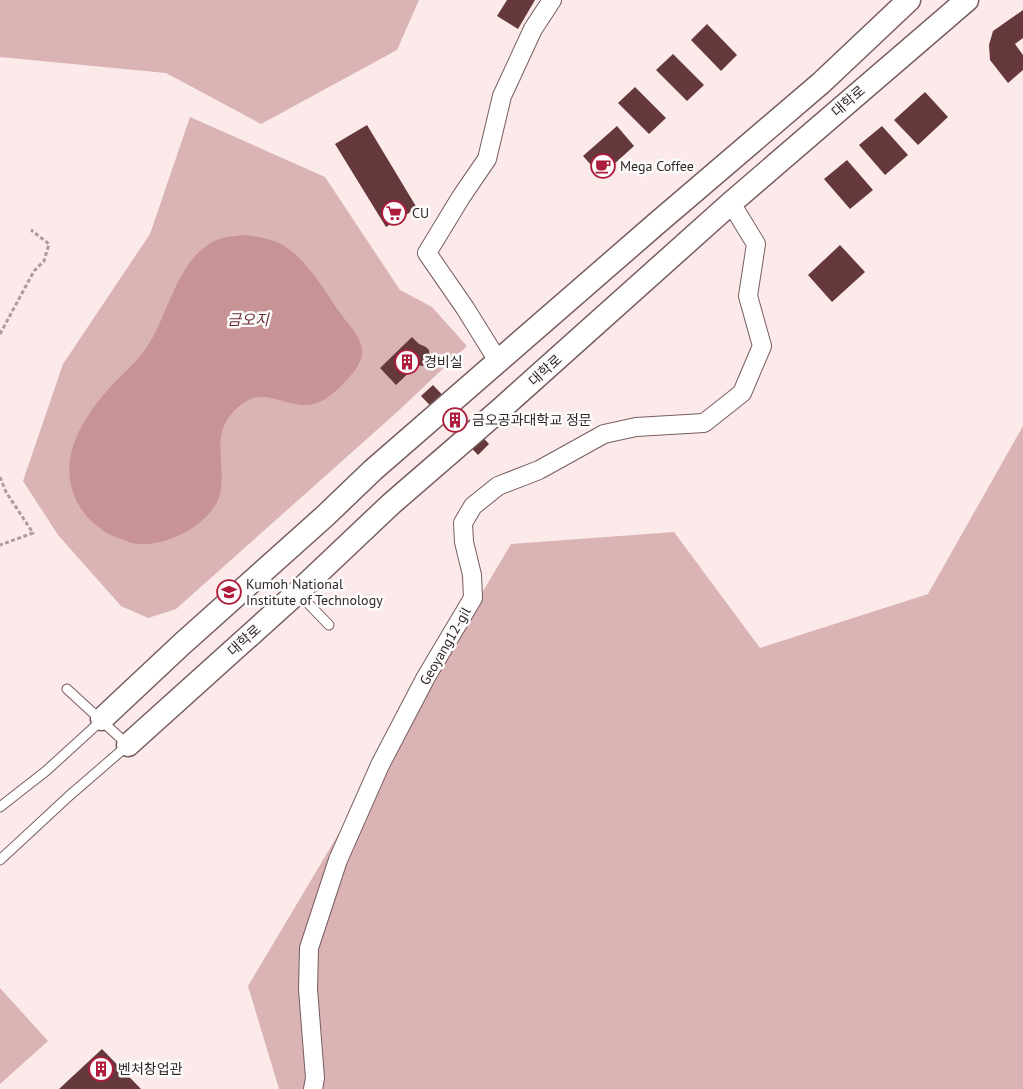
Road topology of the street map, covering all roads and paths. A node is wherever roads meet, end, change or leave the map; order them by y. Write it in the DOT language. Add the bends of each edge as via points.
graph roads {
  1 [pos="552,0"];
  2 [pos="909,0"];
  3 [pos="967,0"];
  4 [pos="731,203"];
  5 [pos="31,230"];
  6 [pos="0,334"];
  7 [pos="498,361"];
  8 [pos="0,477"];
  9 [pos="0,545"];
  10 [pos="298,592"];
  11 [pos="329,625"];
  12 [pos="67,688"];
  13 [pos="102,719"];
  14 [pos="128,745"];
  15 [pos="0,807"];
  16 [pos="0,860"];
  17 [pos="313,1089"];
  1 -- 7 [label="street" via="533,29 502,96 487,159 427,253"];
  2 -- 7 [label="street" via="821,83"];
  3 -- 4 [label="street, 대학로"];
  4 -- 10 [label="street, 대학로" via="391,504"];
  4 -- 17 [label="street, Geoyang12-gil" via="756,244 748,296 762,346 742,393 704,423 636,427 604,434 538,470 498,486 473,506 463,523 473,598 426,677 380,765 338,860 309,948"];
  5 -- 6 [label="path" via="49,244 44,261 34,271"];
  7 -- 13 [label="street" via="373,470"];
  8 -- 9 [label="path" via="33,533"];
  10 -- 11 [label="lane"];
  10 -- 14 [label="street, 대학로"];
  12 -- 13 [label="lane"];
  13 -- 14 [label="lane"];
  13 -- 15 [label="lane" via="46,772"];
  14 -- 16 [label="lane"];
}
